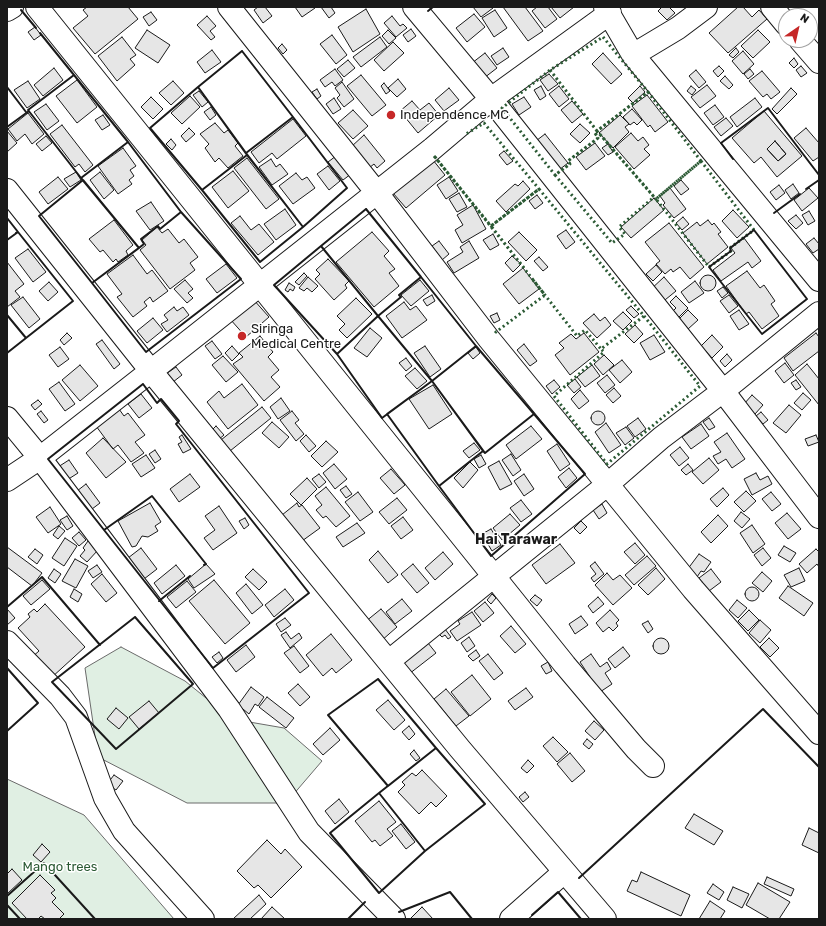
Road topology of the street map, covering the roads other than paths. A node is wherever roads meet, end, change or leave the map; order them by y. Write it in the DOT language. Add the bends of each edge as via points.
graph roads {
  1 [pos="12,7"];
  2 [pos="37,7"];
  3 [pos="229,7"];
  4 [pos="414,7"];
  5 [pos="706,7"];
  6 [pos="7,10"];
  7 [pos="607,10"];
  8 [pos="807,48"];
  9 [pos="633,55"];
  10 [pos="819,62"];
  11 [pos="491,99"];
  12 [pos="7,190"];
  13 [pos="377,193"];
  14 [pos="819,280"];
  15 [pos="260,285"];
  16 [pos="819,313"];
  17 [pos="151,371"];
  18 [pos="723,391"];
  19 [pos="7,418"];
  20 [pos="40,458"];
  21 [pos="7,480"];
  22 [pos="608,484"];
  23 [pos="819,517"];
  24 [pos="494,576"];
  25 [pos="7,642"];
  26 [pos="389,661"];
  27 [pos="819,732"];
  28 [pos="653,766"];
  29 [pos="564,872"];
  30 [pos="203,919"];
  31 [pos="394,919"];
  32 [pos="511,919"];
  33 [pos="605,919"];
  1 -- 6 [label="street"];
  2 -- 15 [label="street"];
  3 -- 13 [label="street"];
  4 -- 11 [label="street"];
  5 -- 9 [label="street" via="678,28"];
  7 -- 9 [label="street"];
  7 -- 11 [label="street"];
  8 -- 10 [label="street"];
  9 -- 14 [label="street"];
  11 -- 13 [label="street"];
  11 -- 18 [label="street"];
  12 -- 17 [label="street"];
  13 -- 15 [label="street"];
  13 -- 22 [label="street" via="489,339"];
  15 -- 17 [label="street"];
  15 -- 24 [label="street"];
  16 -- 18 [label="street"];
  17 -- 20 [label="street"];
  17 -- 26 [label="street"];
  18 -- 22 [label="street" via="661,438"];
  18 -- 23 [label="street"];
  19 -- 20 [label="street"];
  20 -- 21 [label="street"];
  20 -- 31 [label="street" via="229,709 309,832"];
  22 -- 24 [label="street"];
  22 -- 27 [label="street" via="693,589"];
  24 -- 26 [label="street"];
  24 -- 28 [label="street" via="607,715"];
  25 -- 30 [label="street" via="60,696 76,717 105,798 124,831"];
  26 -- 29 [label="street"];
  29 -- 32 [label="street"];
  29 -- 33 [label="street"];
}
